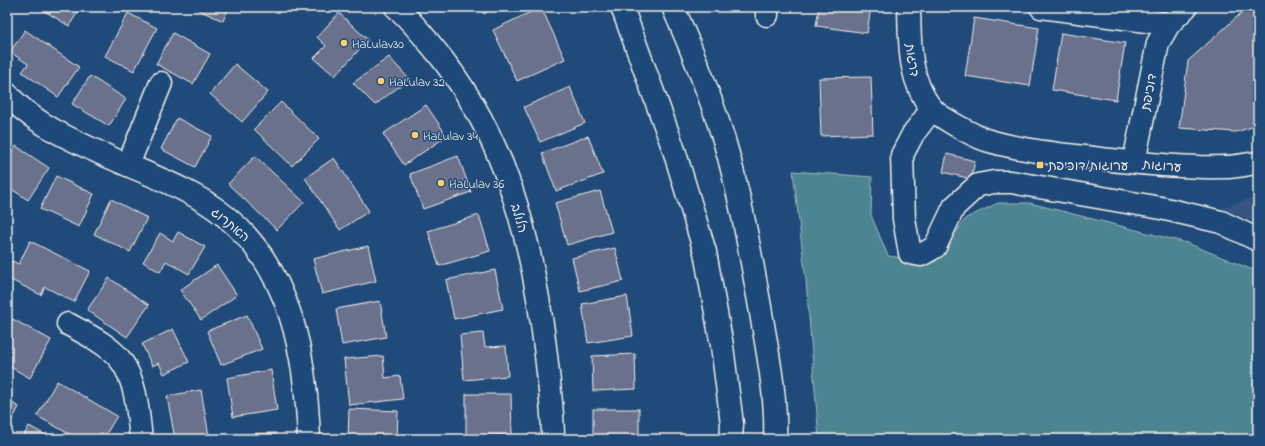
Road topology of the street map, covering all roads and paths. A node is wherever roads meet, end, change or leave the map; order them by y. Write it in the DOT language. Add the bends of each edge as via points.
graph roads {
  1 [pos="396,7"];
  2 [pos="622,7"];
  3 [pos="673,7"];
  4 [pos="908,7"];
  5 [pos="1041,7"];
  6 [pos="1186,7"];
  7 [pos="1169,24"];
  8 [pos="161,83"];
  9 [pos="7,94"];
  10 [pos="932,109"];
  11 [pos="1134,162"];
  12 [pos="1258,163"];
  13 [pos="128,165"];
  14 [pos="1258,240"];
  15 [pos="68,324"];
  16 [pos="141,439"];
  17 [pos="309,439"];
  18 [pos="553,439"];
  19 [pos="731,439"];
  20 [pos="776,439"];
  1 -- 18 [label="street, הלולב" via="448,65 469,96 500,156 527,240 538,292 550,389"];
  2 -- 19 [label="street" via="674,150 705,252 722,346 732,424"];
  3 -- 20 [label="street" via="688,41 726,148 748,242 766,339"];
  4 -- 10 [label="street, דרגות" via="913,73 919,91"];
  5 -- 7 [label="street"];
  6 -- 7 [label="street, דוכיפת"];
  7 -- 11 [label="street, דוכיפת" via="1158,43"];
  8 -- 13 [label="street"];
  9 -- 13 [label="street, האתרוג" via="43,123 74,141"];
  10 -- 11 [label="street, ערוגות" via="984,139 1065,155"];
  10 -- 14 [label="street" via="913,134 902,155 904,219 910,253 921,255 935,247 954,207 978,185 994,182 1011,182 1176,212 1221,222"];
  11 -- 12 [label="street, ערוגות" via="1185,167 1227,167"];
  13 -- 17 [label="street, האתרוג" via="192,194 225,216 255,244 272,272 294,327 307,400"];
  15 -- 16 [label="street" via="104,345 122,362 131,379"];
}
